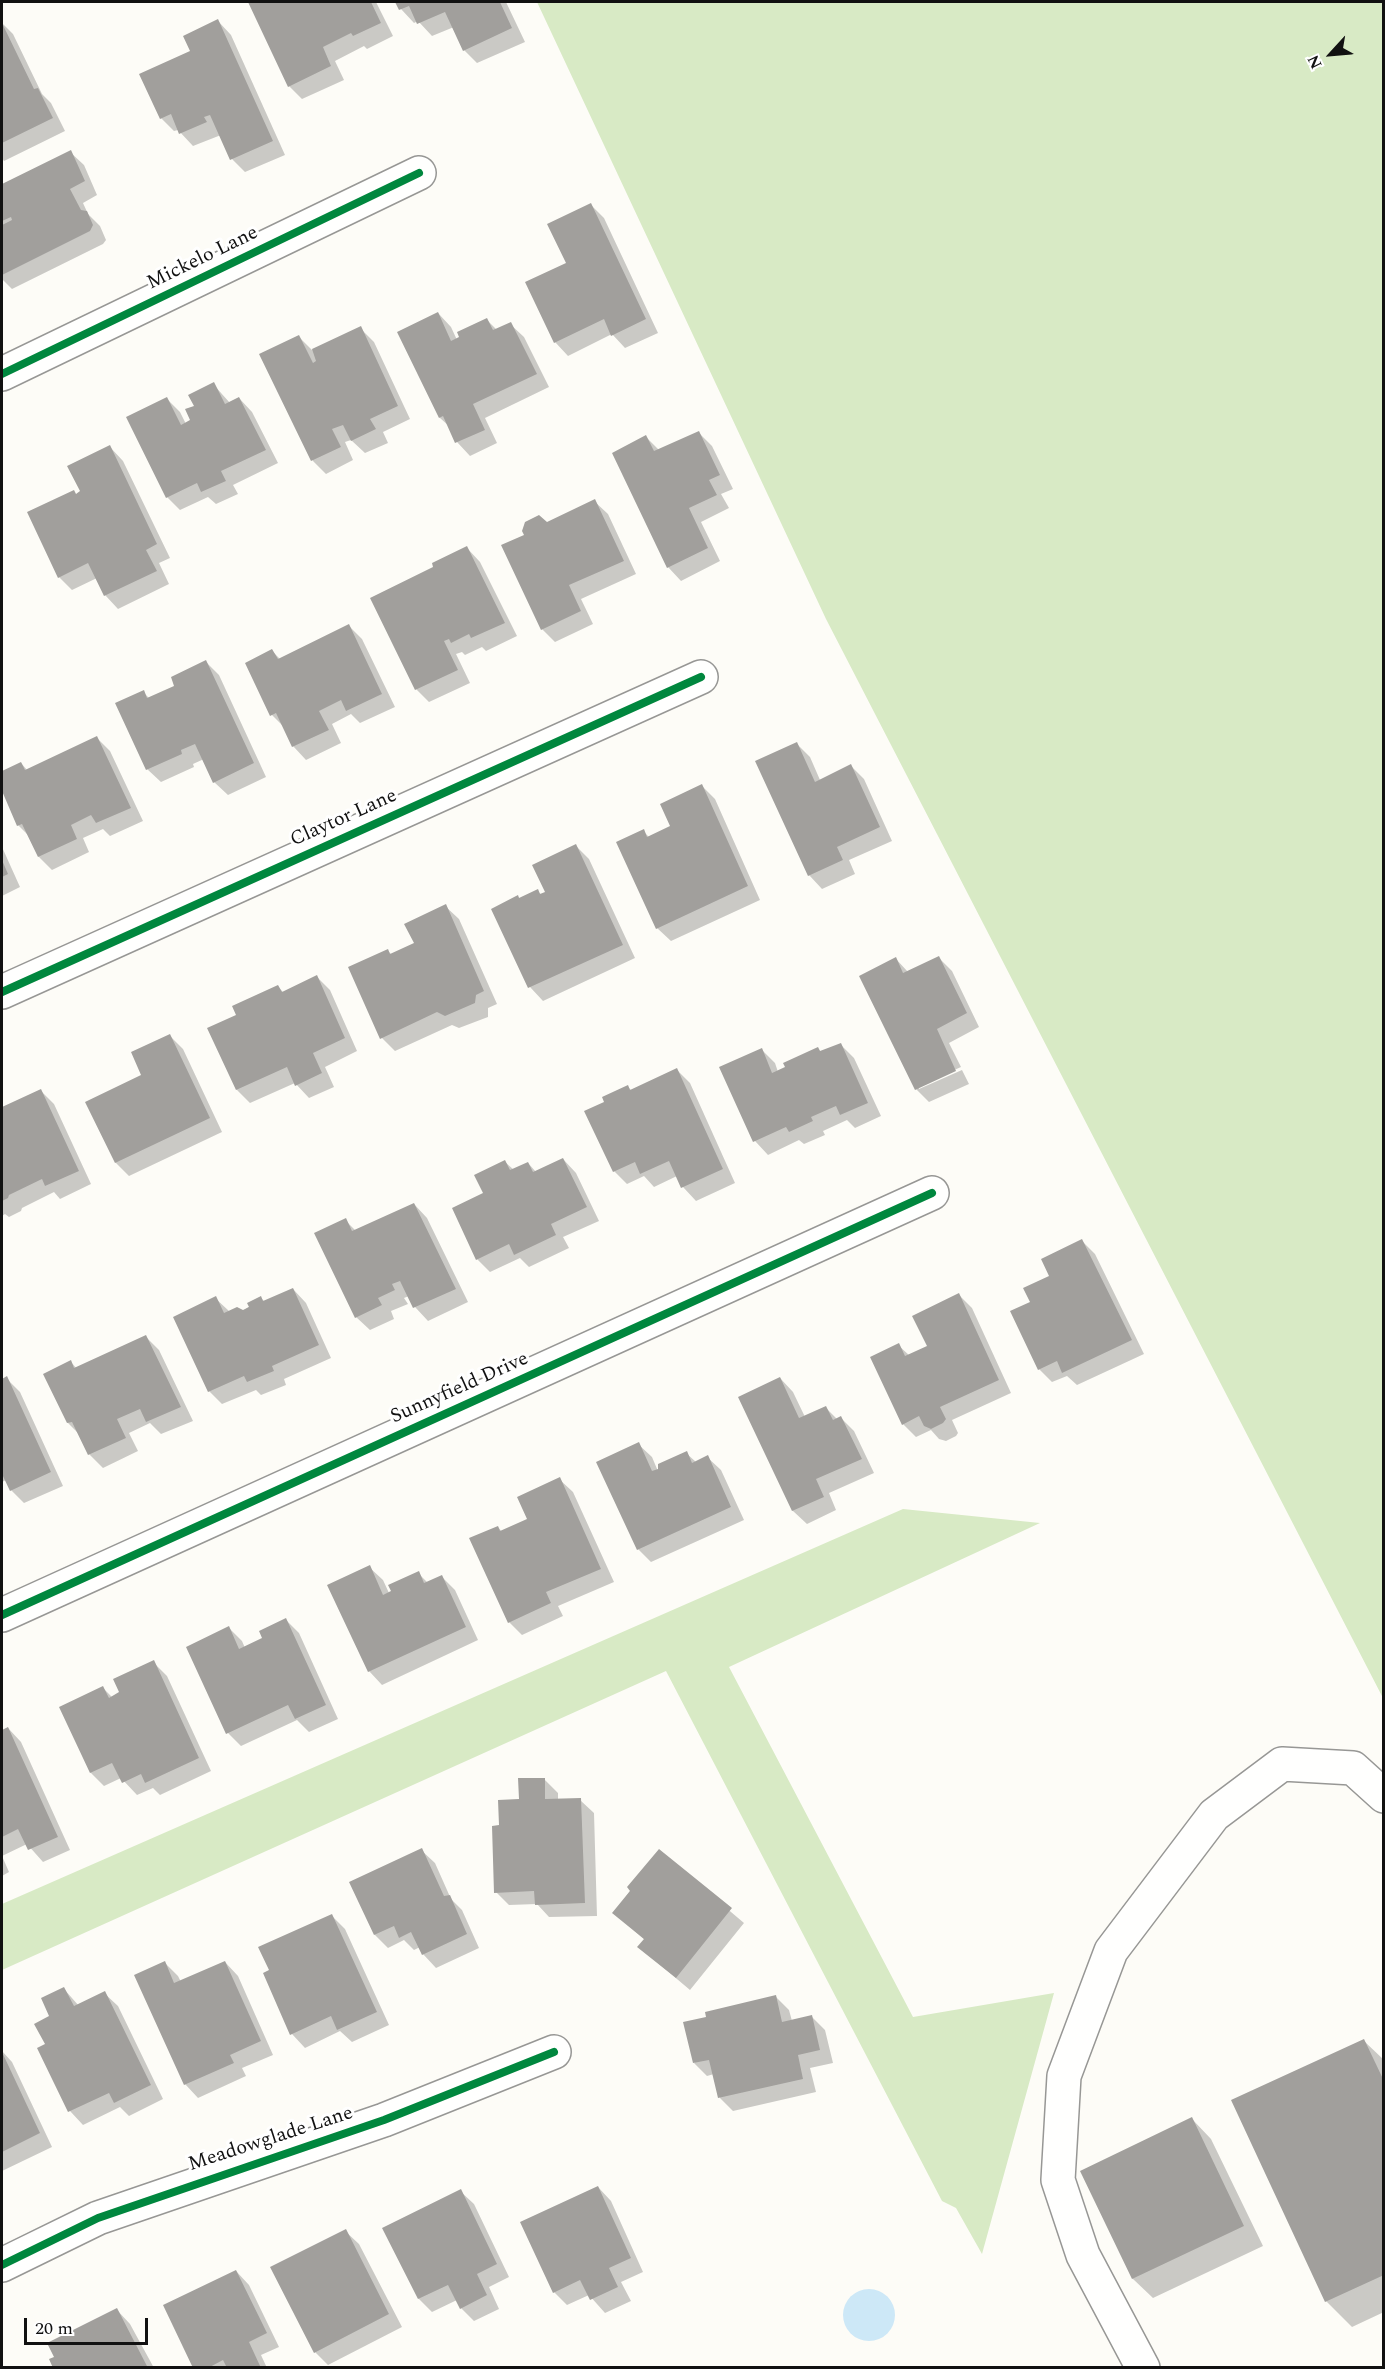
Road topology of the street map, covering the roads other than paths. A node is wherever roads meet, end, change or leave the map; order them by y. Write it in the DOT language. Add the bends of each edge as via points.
graph roads {
  1 [pos="419,173"];
  2 [pos="2,374"];
  3 [pos="701,677"];
  4 [pos="2,992"];
  5 [pos="932,1193"];
  6 [pos="2,1615"];
  7 [pos="1383,1796"];
  8 [pos="554,2052"];
  9 [pos="2,2265"];
  10 [pos="1143,2367"];
  1 -- 2 [label="street, Mickelo Lane"];
  3 -- 4 [label="street, Claytor Lane"];
  5 -- 6 [label="street, Sunnyfield Drive"];
  7 -- 10 [label="street" via="1353,1768 1282,1764 1214,1815 1111,1951 1064,2076 1058,2180 1083,2255"];
  8 -- 9 [label="street, Meadowglade Lane" via="384,2120 98,2217"];
}
